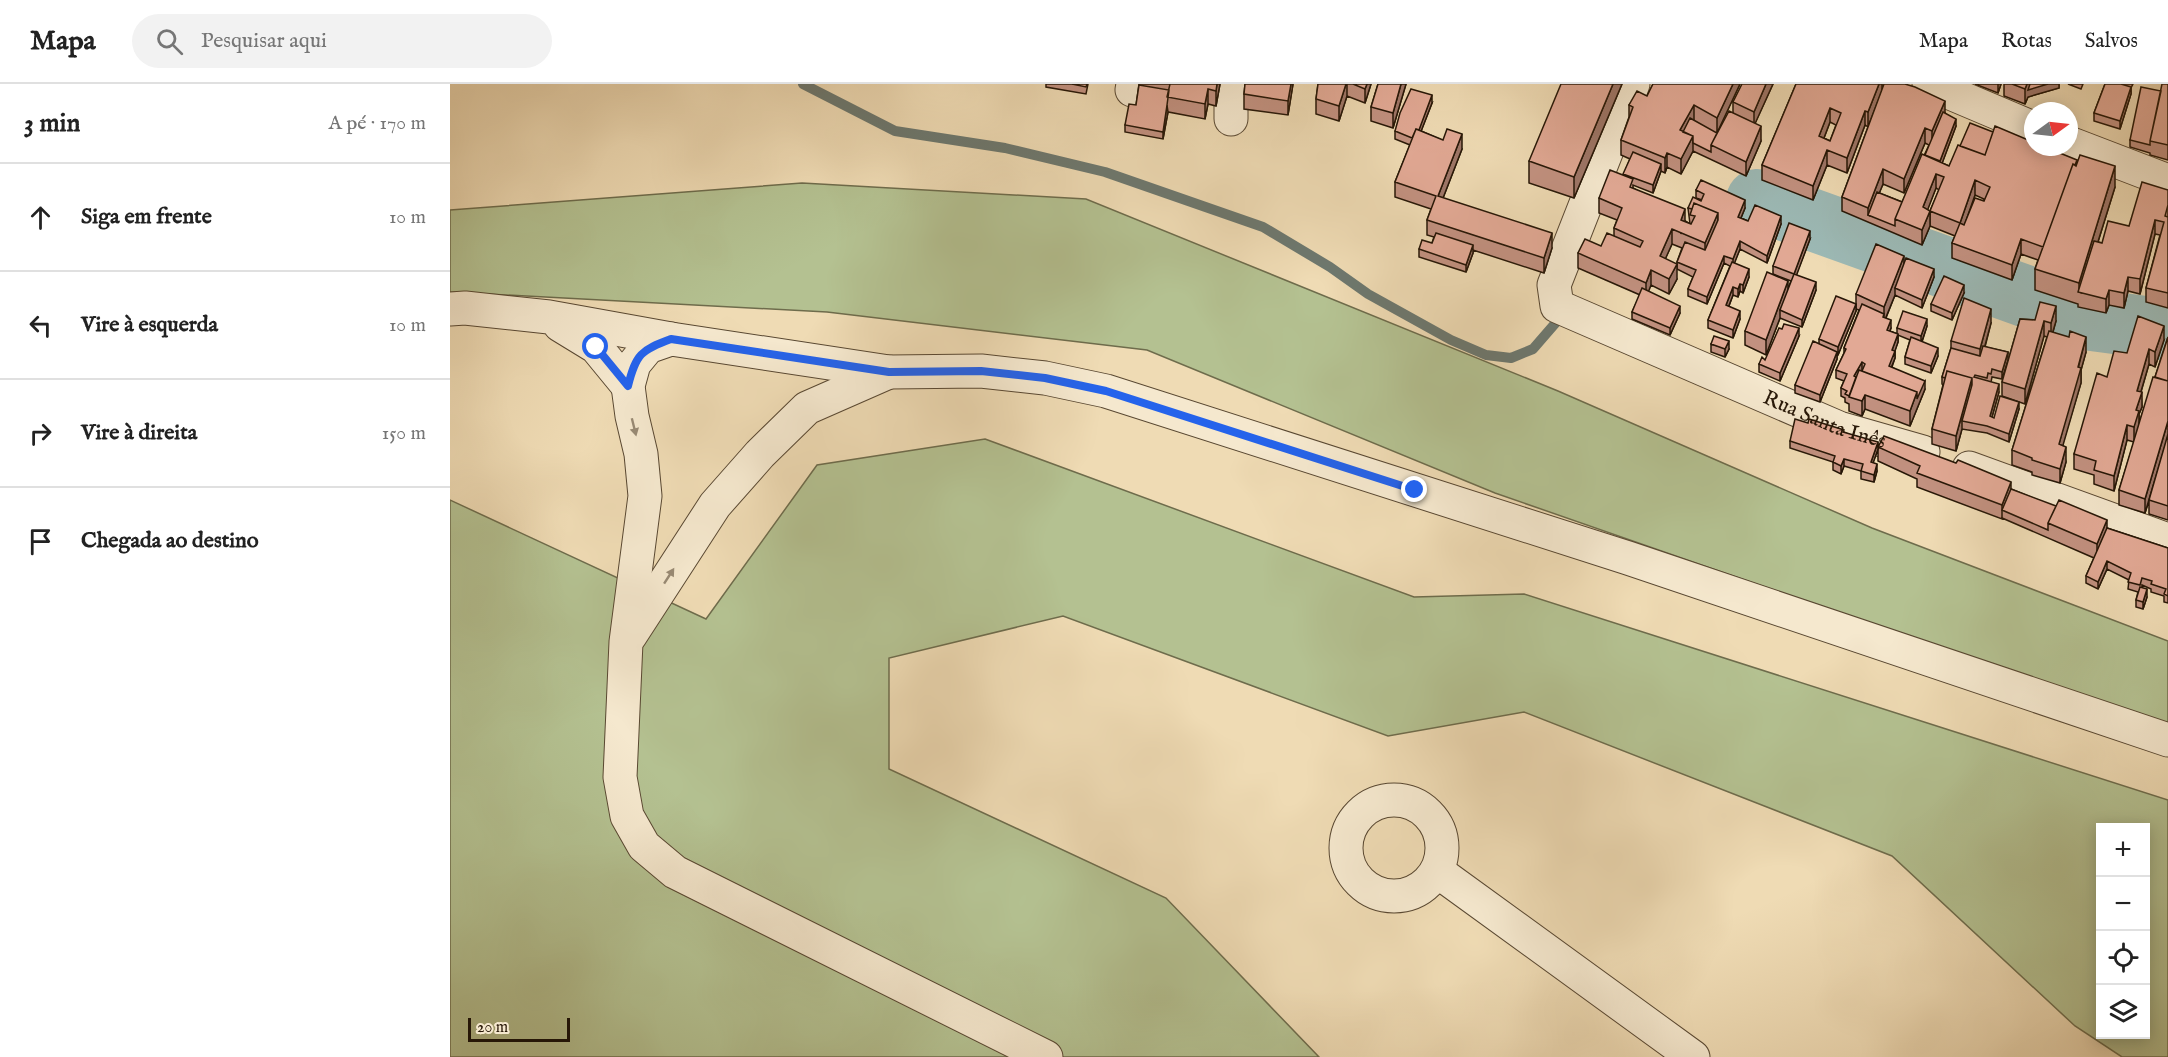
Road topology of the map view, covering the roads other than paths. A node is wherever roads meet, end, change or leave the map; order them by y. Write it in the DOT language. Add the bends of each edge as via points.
graph roads {
  1 [pos="1231,84"];
  2 [pos="1633,84"];
  3 [pos="1929,84"];
  4 [pos="1231,119"];
  5 [pos="2024,124"];
  6 [pos="2078,146"];
  7 [pos="2168,181"];
  8 [pos="450,309"];
  9 [pos="549,317"];
  10 [pos="671,339"];
  11 [pos="783,356"];
  12 [pos="889,372"];
  13 [pos="628,386"];
  14 [pos="807,408"];
  15 [pos="2168,540"];
  16 [pos="626,642"];
  17 [pos="2168,740"];
  18 [pos="1437,871"];
  19 [pos="1046,1057"];
  20 [pos="1693,1057"];
  1 -- 4 [label="street"];
  2 -- 15 [label="street, Rua Santa Inês" via="1554,285 1557,306 1839,428 1951,462"];
  3 -- 5 [label="street"];
  6 -- 7 [label="street"];
  8 -- 9 [label="street"];
  9 -- 10 [label="street"];
  9 -- 13 [label="street" via="596,347"];
  10 -- 11 [label="street"];
  10 -- 13 [label="street" via="648,347 634,363"];
  11 -- 12 [label="street"];
  11 -- 14 [label="street"];
  12 -- 14 [label="street"];
  12 -- 17 [label="street" via="981,371 1045,378 1106,391 1628,558"];
  13 -- 16 [label="street, one-way" via="645,496"];
  16 -- 14 [label="street, one-way" via="715,505"];
  16 -- 19 [label="street" via="620,777 627,816 644,846 675,872"];
  18 -- 20 [label="street"];
}
